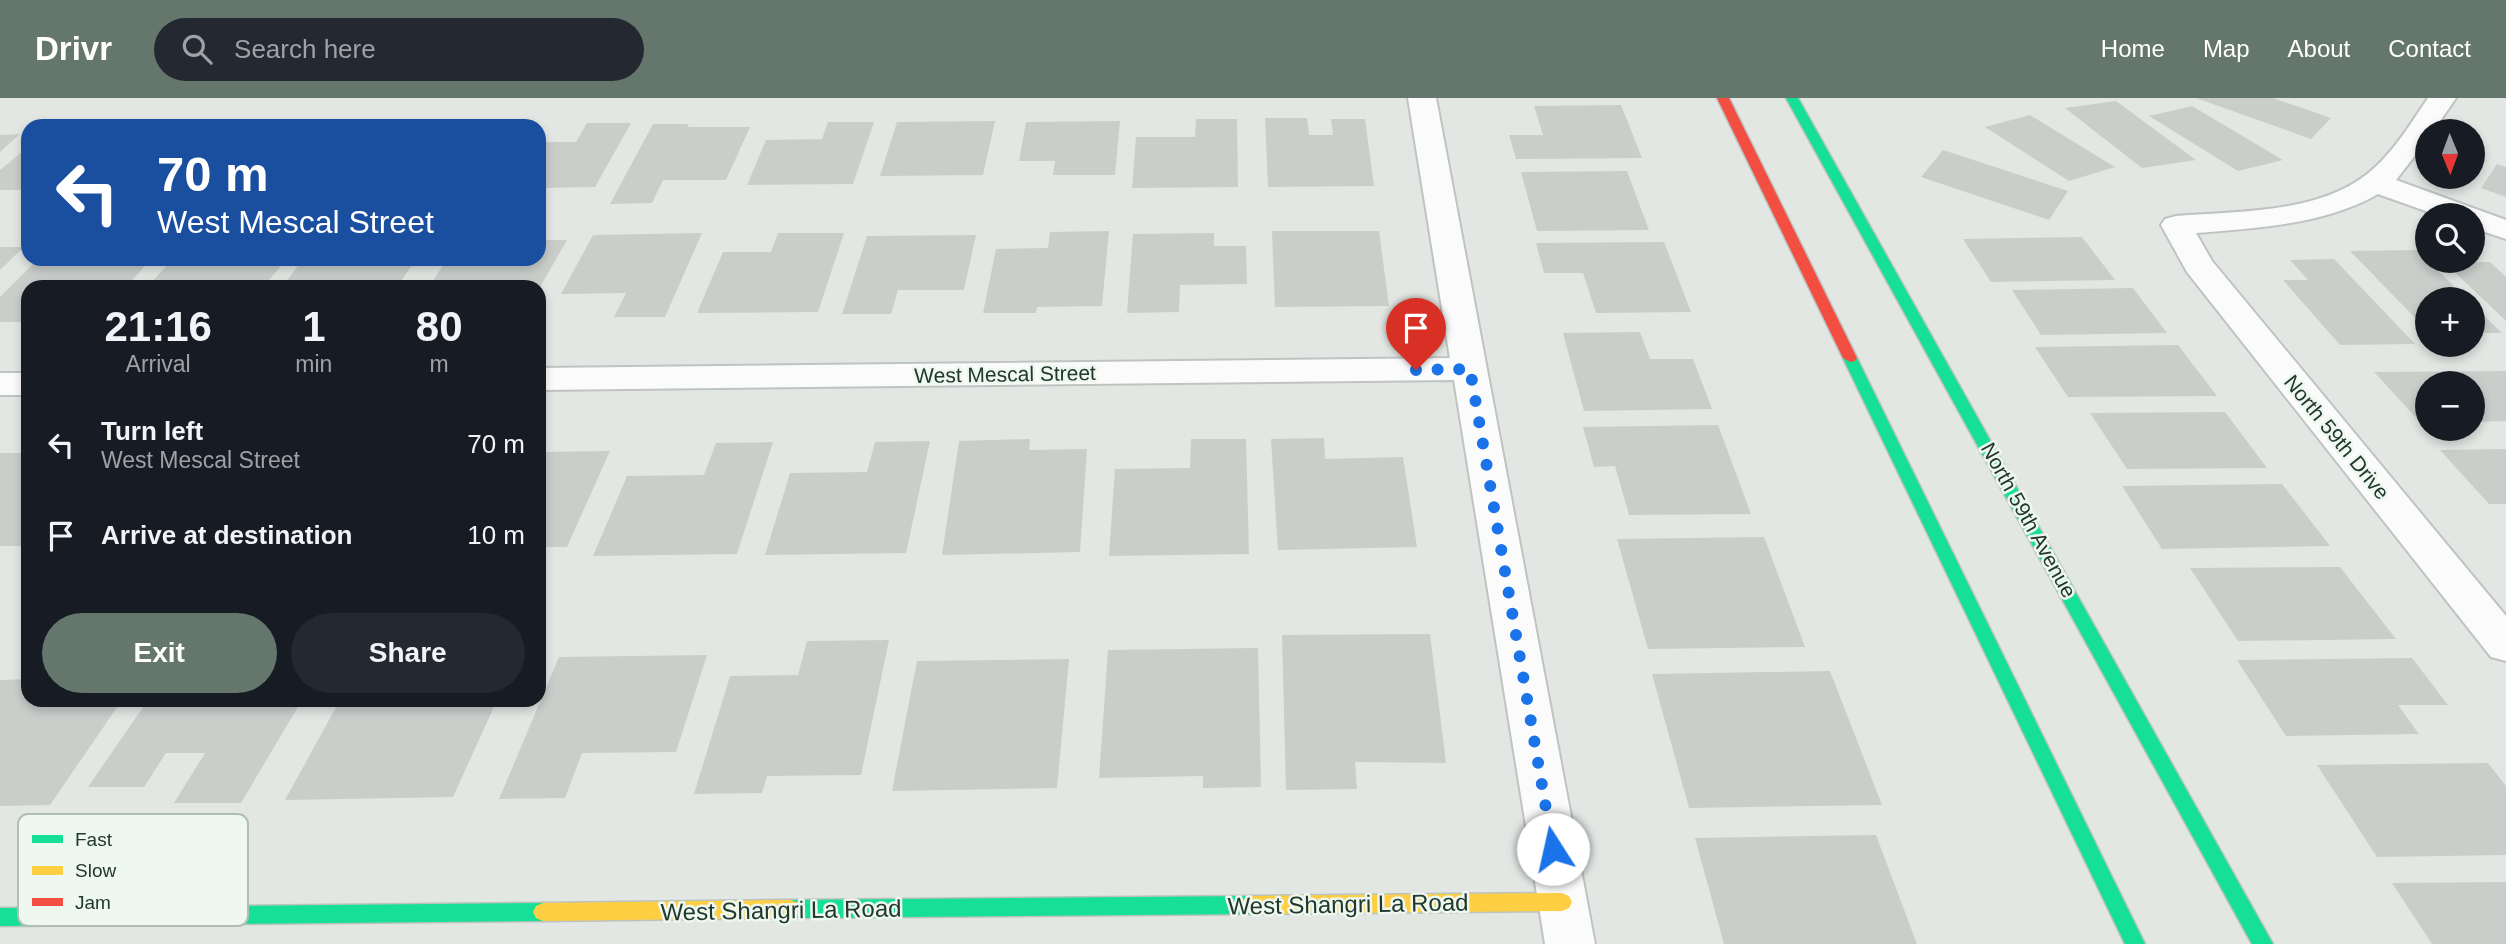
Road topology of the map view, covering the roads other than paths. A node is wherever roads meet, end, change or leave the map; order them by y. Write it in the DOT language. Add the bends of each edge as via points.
graph roads {
  1 [pos="1422,98"];
  2 [pos="1723,98"];
  3 [pos="1792,98"];
  4 [pos="2442,98"];
  5 [pos="2375,183"];
  6 [pos="2431,203"];
  7 [pos="2485,222"];
  8 [pos="2506,230"];
  9 [pos="1470,369"];
  10 [pos="546,379"];
  11 [pos="0,384"];
  12 [pos="21,384"];
  13 [pos="2506,645"];
  14 [pos="1562,902"];
  15 [pos="248,915"];
  16 [pos="0,917"];
  17 [pos="18,917"];
  18 [pos="1570,944"];
  19 [pos="2135,944"];
  20 [pos="2263,944"];
  1 -- 9 [label="street"];
  2 -- 19 [label="main road"];
  3 -- 20 [label="main road, North 59th Avenue"];
  4 -- 5 [label="street"];
  5 -- 6 [label="street"];
  5 -- 13 [label="street, North 59th Drive" via="2318,209 2175,225 2198,265"];
  7 -- 8 [label="street"];
  9 -- 10 [label="street, West Mescal Street"];
  9 -- 14 [label="street"];
  11 -- 12 [label="street"];
  14 -- 15 [label="main road, West Shangri La Road"];
  14 -- 18 [label="street"];
  16 -- 17 [label="main road, West Shangri La Road"];
}
